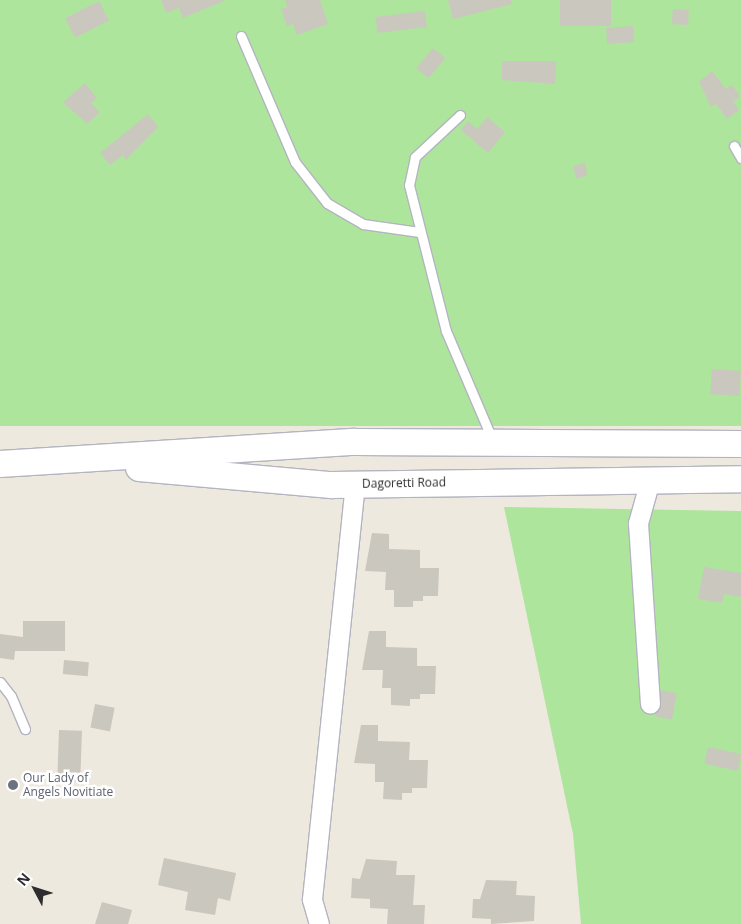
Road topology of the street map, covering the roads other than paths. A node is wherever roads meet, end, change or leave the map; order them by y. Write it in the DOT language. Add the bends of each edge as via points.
graph roads {
  1 [pos="241,36"];
  2 [pos="460,115"];
  3 [pos="734,146"];
  4 [pos="741,158"];
  5 [pos="419,232"];
  6 [pos="354,442"];
  7 [pos="493,442"];
  8 [pos="741,444"];
  9 [pos="68,462"];
  10 [pos="0,464"];
  11 [pos="741,479"];
  12 [pos="650,480"];
  13 [pos="354,484"];
  14 [pos="0,682"];
  15 [pos="650,704"];
  16 [pos="25,729"];
  17 [pos="319,924"];
  1 -- 5 [label="lane" via="295,162 327,203 362,224"];
  2 -- 5 [label="lane" via="415,157 409,172"];
  3 -- 4 [label="lane"];
  5 -- 7 [label="lane" via="446,331"];
  6 -- 7 [label="main road, Dagoretti Road"];
  6 -- 9 [label="main road, Dagoretti Road"];
  6 -- 13 [label="main road" via="339,450 335,460"];
  7 -- 8 [label="main road, Dagoretti Road"];
  9 -- 10 [label="main road, Dagoretti Road"];
  9 -- 13 [label="main road, Dagoretti Road"];
  11 -- 12 [label="main road, Dagoretti Road"];
  12 -- 13 [label="main road, Dagoretti Road"];
  12 -- 15 [label="street" via="638,523"];
  13 -- 17 [label="street" via="312,899"];
  14 -- 16 [label="lane" via="11,696"];
}
